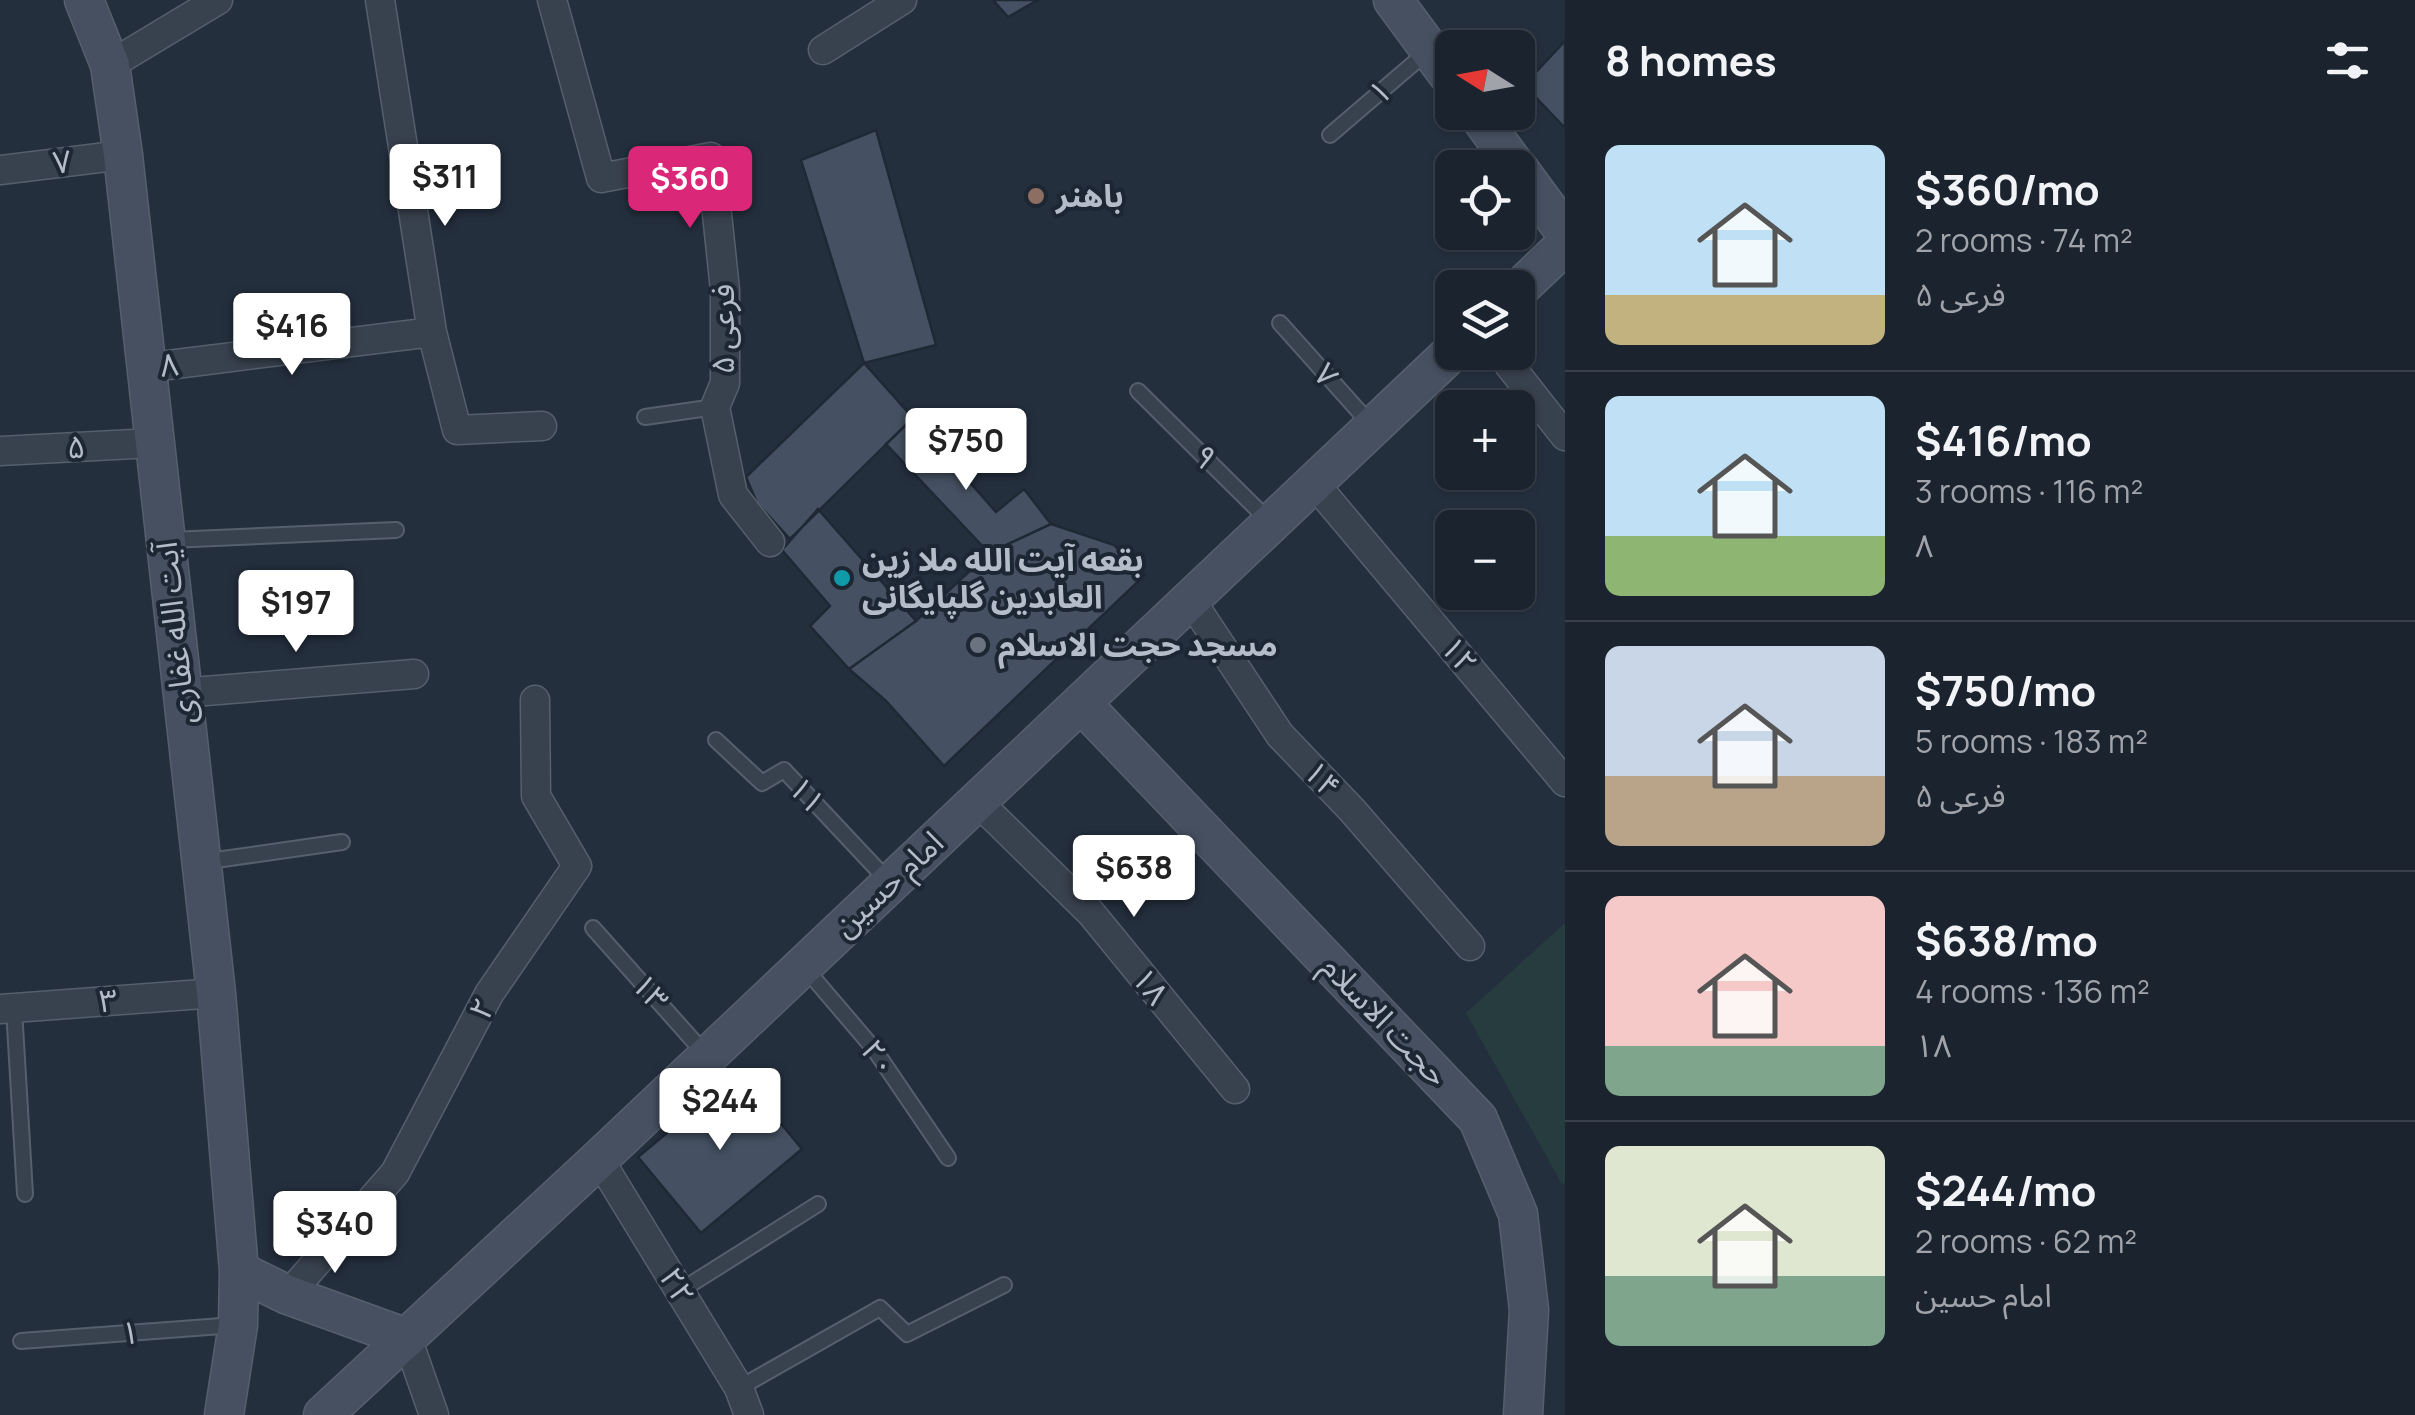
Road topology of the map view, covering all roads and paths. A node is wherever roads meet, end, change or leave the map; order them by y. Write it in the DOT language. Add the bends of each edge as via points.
graph roads {
  1 [pos="84,0"];
  2 [pos="218,0"];
  3 [pos="380,0"];
  4 [pos="552,0"];
  5 [pos="902,0"];
  6 [pos="1393,0"];
  7 [pos="824,50"];
  8 [pos="1430,50"];
  9 [pos="1435,57"];
  10 [pos="110,65"];
  11 [pos="1330,135"];
  12 [pos="123,155"];
  13 [pos="0,170"];
  14 [pos="1535,192"];
  15 [pos="1565,232"];
  16 [pos="1565,246"];
  17 [pos="1535,274"];
  18 [pos="1280,323"];
  19 [pos="432,332"];
  20 [pos="144,368"];
  21 [pos="1435,368"];
  22 [pos="1513,370"];
  23 [pos="1138,391"];
  24 [pos="716,407"];
  25 [pos="644,417"];
  26 [pos="542,426"];
  27 [pos="1373,427"];
  28 [pos="1565,436"];
  29 [pos="153,443"];
  30 [pos="0,452"];
  31 [pos="1314,483"];
  32 [pos="1271,524"];
  33 [pos="396,530"];
  34 [pos="164,540"];
  35 [pos="770,542"];
  36 [pos="1190,599"];
  37 [pos="414,674"];
  38 [pos="182,693"];
  39 [pos="535,700"];
  40 [pos="1081,703"];
  41 [pos="716,740"];
  42 [pos="1565,782"];
  43 [pos="977,802"];
  44 [pos="342,842"];
  45 [pos="201,862"];
  46 [pos="890,884"];
  47 [pos="593,928"];
  48 [pos="1470,946"];
  49 [pos="802,964"];
  50 [pos="216,993"];
  51 [pos="7,1009"];
  52 [pos="706,1056"];
  53 [pos="1235,1089"];
  54 [pos="948,1158"];
  55 [pos="599,1159"];
  56 [pos="25,1194"];
  57 [pos="818,1204"];
  58 [pos="240,1271"];
  59 [pos="1004,1285"];
  60 [pos="680,1292"];
  61 [pos="288,1295"];
  62 [pos="238,1325"];
  63 [pos="406,1338"];
  64 [pos="22,1341"];
  65 [pos="739,1388"];
  66 [pos="224,1415"];
  67 [pos="322,1415"];
  68 [pos="434,1415"];
  69 [pos="749,1415"];
  70 [pos="1523,1415"];
  1 -- 10 [label="street, آیت الله غفاری"];
  2 -- 10 [label="street"];
  3 -- 19 [label="street"];
  4 -- 24 [label="street, فرعی ۵" via="602,178 711,157 725,290 726,383"];
  5 -- 7 [label="street"];
  6 -- 8 [label="street"];
  8 -- 9 [label="street"];
  8 -- 11 [label="lane, ۱"];
  10 -- 12 [label="street, آیت الله غفاری"];
  12 -- 13 [label="street, ۷"];
  12 -- 20 [label="street, آیت الله غفاری"];
  14 -- 15 [label="street"];
  16 -- 17 [label="street"];
  18 -- 27 [label="lane, ۷"];
  19 -- 20 [label="street, ۸"];
  19 -- 26 [label="street" via="457,430"];
  20 -- 29 [label="street, آیت الله غفاری"];
  21 -- 27 [label="street, امام حسین"];
  22 -- 28 [label="street"];
  23 -- 32 [label="lane, ۹"];
  24 -- 25 [label="lane"];
  24 -- 35 [label="street, فرعی ۵" via="734,495"];
  27 -- 31 [label="street, امام حسین"];
  29 -- 30 [label="street, ۵"];
  29 -- 34 [label="street, آیت الله غفاری"];
  31 -- 32 [label="street, امام حسین"];
  31 -- 42 [label="street, ۱۲"];
  32 -- 36 [label="street, امام حسین"];
  33 -- 34 [label="lane"];
  34 -- 38 [label="street, آیت الله غفاری"];
  36 -- 40 [label="street, امام حسین"];
  36 -- 48 [label="street, ۱۴" via="1280,735"];
  37 -- 38 [label="street"];
  38 -- 45 [label="street, آیت الله غفاری"];
  39 -- 61 [label="street, ۲" via="536,796 576,866 489,994 395,1173"];
  40 -- 43 [label="street, امام حسین"];
  40 -- 70 [label="street, حجت الاسلام" via="1478,1119 1518,1214 1528,1310"];
  41 -- 46 [label="lane, ۱۱" via="762,783 784,770"];
  43 -- 46 [label="street, امام حسین"];
  43 -- 53 [label="street, ۱۸" via="1091,913"];
  44 -- 45 [label="lane"];
  45 -- 50 [label="street, آیت الله غفاری"];
  46 -- 49 [label="street, امام حسین"];
  47 -- 52 [label="lane, ۱۳"];
  49 -- 52 [label="street, امام حسین"];
  49 -- 54 [label="lane, ۲۰" via="874,1049"];
  50 -- 51 [label="street, ۳"];
  50 -- 58 [label="street, آیت الله غفاری"];
  51 -- 56 [label="lane"];
  52 -- 55 [label="street, امام حسین"];
  55 -- 60 [label="street, ۲۲"];
  55 -- 63 [label="street, امام حسین"];
  57 -- 60 [label="lane"];
  58 -- 61 [label="street"];
  58 -- 62 [label="street, آیت الله غفاری"];
  59 -- 65 [label="lane" via="907,1334 880,1308"];
  60 -- 65 [label="street, ۲۲"];
  61 -- 63 [label="street"];
  62 -- 64 [label="lane, ۱"];
  62 -- 66 [label="street, آیت الله غفاری"];
  63 -- 67 [label="street, امام حسین"];
  63 -- 68 [label="street"];
  65 -- 69 [label="street, ۲۲"];
}
